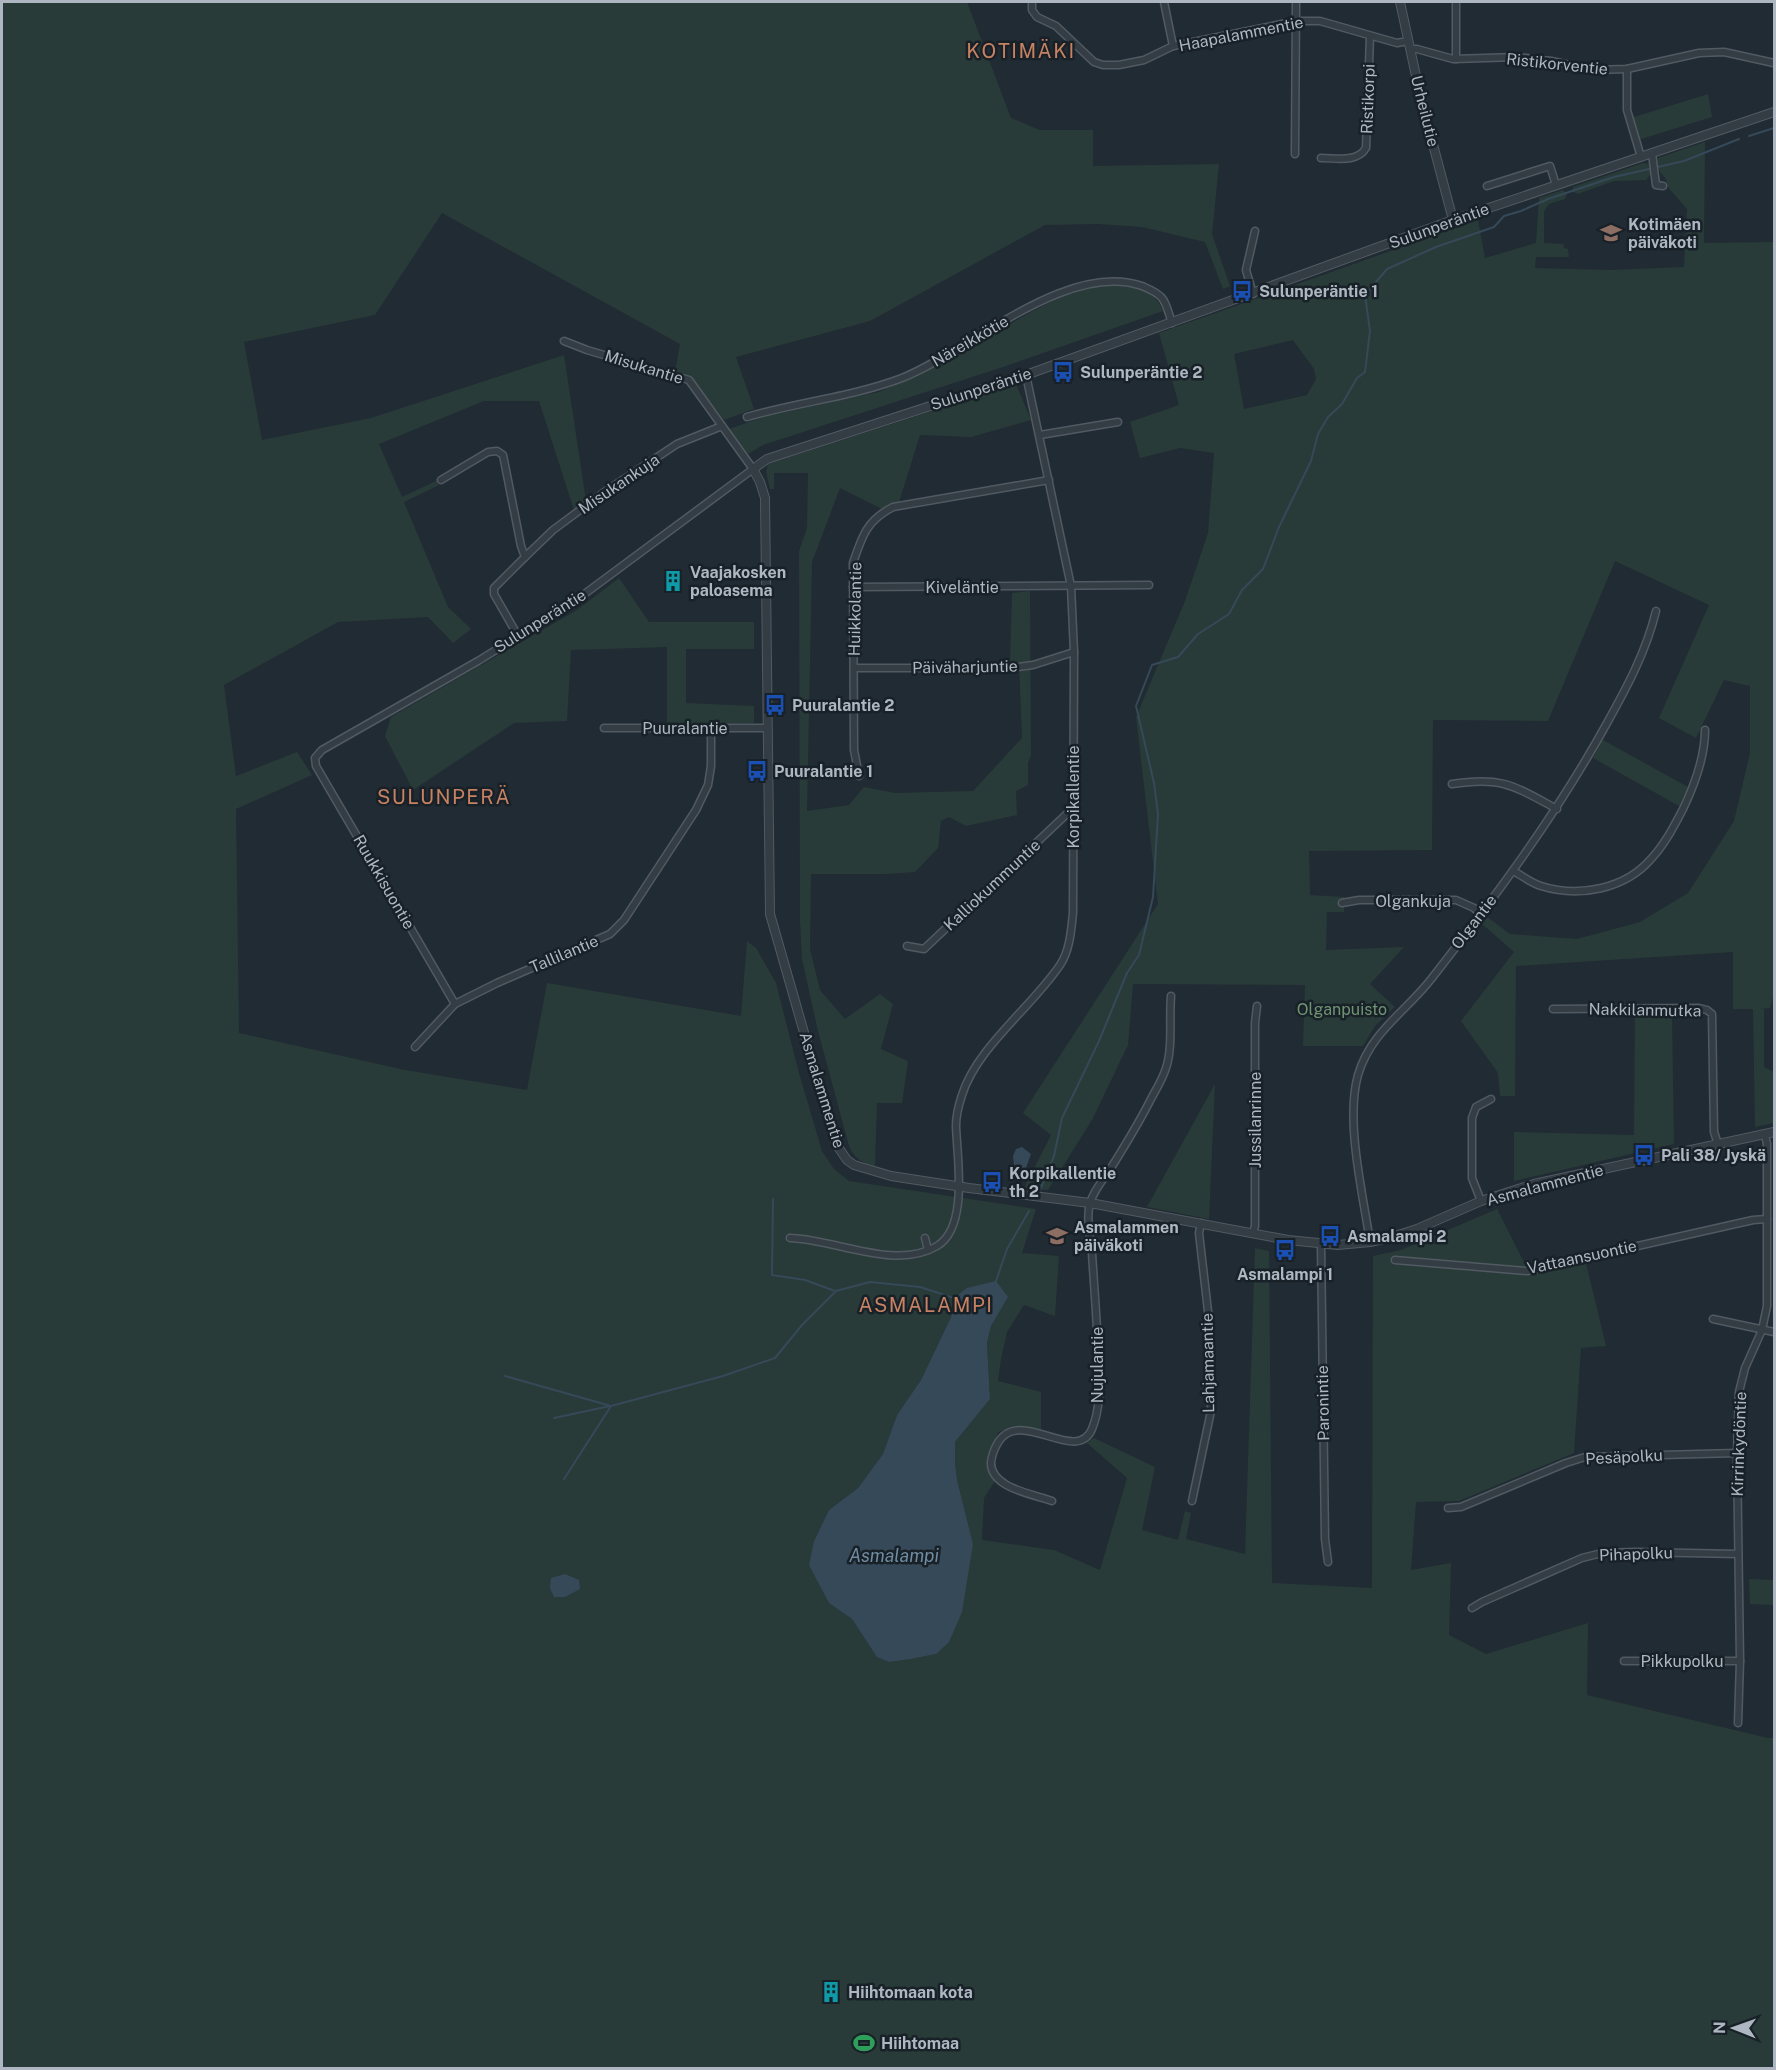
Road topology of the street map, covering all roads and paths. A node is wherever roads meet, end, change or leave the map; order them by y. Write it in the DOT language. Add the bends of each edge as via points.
graph roads {
  1 [pos="1032,2"];
  2 [pos="1164,2"];
  3 [pos="1296,2"];
  4 [pos="1400,2"];
  5 [pos="1456,2"];
  6 [pos="1297,21"];
  7 [pos="1370,36"];
  8 [pos="1409,45"];
  9 [pos="1173,46"];
  10 [pos="1456,59"];
  11 [pos="1774,63"];
  12 [pos="1627,69"];
  13 [pos="1774,112"];
  14 [pos="1652,153"];
  15 [pos="1295,154"];
  16 [pos="1641,157"];
  17 [pos="1321,158"];
  18 [pos="1556,185"];
  19 [pos="1487,186"];
  20 [pos="1663,186"];
  21 [pos="1453,220"];
  22 [pos="1255,231"];
  23 [pos="1253,294"];
  24 [pos="1172,323"];
  25 [pos="564,341"];
  26 [pos="1026,375"];
  27 [pos="747,417"];
  28 [pos="1118,422"];
  29 [pos="722,426"];
  30 [pos="1040,435"];
  31 [pos="753,469"];
  32 [pos="441,480"];
  33 [pos="1049,480"];
  34 [pos="525,556"];
  35 [pos="1149,585"];
  36 [pos="1071,586"];
  37 [pos="853,587"];
  38 [pos="1656,611"];
  39 [pos="518,636"];
  40 [pos="1074,652"];
  41 [pos="854,668"];
  42 [pos="604,728"];
  43 [pos="711,728"];
  44 [pos="766,729"];
  45 [pos="1705,730"];
  46 [pos="315,758"];
  47 [pos="859,776"];
  48 [pos="1452,784"];
  49 [pos="1072,809"];
  50 [pos="1557,809"];
  51 [pos="1513,871"];
  52 [pos="1342,903"];
  53 [pos="1480,914"];
  54 [pos="907,946"];
  55 [pos="1171,996"];
  56 [pos="455,1004"];
  57 [pos="1257,1006"];
  58 [pos="1553,1009"];
  59 [pos="416,1047"];
  60 [pos="1491,1099"];
  61 [pos="1774,1132"];
  62 [pos="1765,1135"];
  63 [pos="1718,1144"];
  64 [pos="959,1186"];
  65 [pos="1481,1201"];
  66 [pos="1090,1203"];
  67 [pos="1767,1219"];
  68 [pos="1201,1224"];
  69 [pos="1253,1233"];
  70 [pos="790,1238"];
  71 [pos="925,1238"];
  72 [pos="1370,1242"];
  73 [pos="1321,1244"];
  74 [pos="928,1250"];
  75 [pos="1395,1260"];
  76 [pos="1713,1319"];
  77 [pos="1762,1329"];
  78 [pos="1774,1332"];
  79 [pos="1737,1453"];
  80 [pos="1052,1501"];
  81 [pos="1192,1501"];
  82 [pos="1448,1508"];
  83 [pos="1738,1554"];
  84 [pos="1328,1562"];
  85 [pos="1472,1608"];
  86 [pos="1624,1661"];
  87 [pos="1740,1661"];
  88 [pos="1738,1723"];
  1 -- 9 [label="street, Haapalammentie" via="1037,17 1056,26 1094,62 1103,65 1144,60"];
  2 -- 9 [label="street"];
  3 -- 6 [label="street"];
  4 -- 8 [label="street, Urheilutie"];
  5 -- 10 [label="street"];
  6 -- 7 [label="street, Haapalammentie" via="1320,21"];
  6 -- 9 [label="street, Haapalammentie"];
  6 -- 15 [label="street"];
  7 -- 8 [label="street, Haapalammentie"];
  7 -- 17 [label="street, Ristikorpi" via="1366,148 1356,158"];
  8 -- 10 [label="street, Ristikorventie"];
  8 -- 21 [label="street, Urheilutie"];
  10 -- 12 [label="street, Ristikorventie" via="1518,57 1594,70"];
  11 -- 12 [label="street, Ristikorventie" via="1724,52 1699,53"];
  12 -- 16 [label="street" via="1627,110"];
  13 -- 14 [label="street, Sulunperäntie"];
  14 -- 16 [label="street, Sulunperäntie"];
  14 -- 20 [label="street" via="1656,185"];
  16 -- 18 [label="street, Sulunperäntie"];
  18 -- 19 [label="street" via="1550,166"];
  18 -- 21 [label="street, Sulunperäntie"];
  21 -- 23 [label="street, Sulunperäntie"];
  22 -- 23 [label="street" via="1246,270"];
  23 -- 24 [label="street, Sulunperäntie"];
  24 -- 26 [label="street, Sulunperäntie"];
  24 -- 27 [label="street, Näreikkötie" via="1162,297 1131,282 1104,281 1068,288 907,376 876,388"];
  25 -- 29 [label="street, Misukantie" via="689,380"];
  26 -- 30 [label="street, Korpikallentie"];
  26 -- 31 [label="street, Sulunperäntie" via="767,459"];
  28 -- 30 [label="street"];
  29 -- 31 [label="street, Misukantie"];
  29 -- 34 [label="street, Misukankuja" via="677,444 553,530"];
  30 -- 33 [label="street, Korpikallentie"];
  31 -- 39 [label="street, Sulunperäntie" via="574,601"];
  31 -- 44 [label="street, Asmalammentie" via="765,498"];
  32 -- 34 [label="street" via="488,452 503,455"];
  33 -- 36 [label="street, Korpikallentie"];
  33 -- 37 [label="street, Huikkolantie" via="893,507 879,514 863,534 853,563"];
  34 -- 39 [label="street, Misukankuja" via="494,588"];
  35 -- 36 [label="street, Kiveläntie"];
  36 -- 37 [label="street, Kiveläntie"];
  36 -- 40 [label="street, Korpikallentie"];
  37 -- 41 [label="street, Huikkolantie"];
  38 -- 50 [label="street, Olgantie" via="1636,669"];
  39 -- 46 [label="street, Sulunperäntie"];
  40 -- 41 [label="street, Päiväharjuntie" via="1010,668"];
  40 -- 49 [label="street, Korpikallentie"];
  41 -- 47 [label="street, Huikkolantie" via="854,750"];
  42 -- 43 [label="street, Puuralantie"];
  43 -- 44 [label="street, Puuralantie"];
  43 -- 56 [label="street, Tallilantie" via="708,785 696,810 624,920 610,934"];
  44 -- 64 [label="street, Asmalammentie" via="770,914 836,1144 847,1160 865,1169"];
  45 -- 51 [label="street" via="1705,749 1690,795 1665,841 1636,873 1605,888 1574,891 1540,886"];
  46 -- 56 [label="street, Ruukkisuontie" via="316,766"];
  48 -- 50 [label="street" via="1511,784"];
  49 -- 54 [label="street, Kalliokummuntie" via="924,949"];
  49 -- 64 [label="street, Korpikallentie" via="1070,941 1060,964 971,1071 956,1124"];
  50 -- 51 [label="street, Olgantie"];
  51 -- 53 [label="street, Olgantie"];
  52 -- 53 [label="street, Olgankuja" via="1456,900"];
  53 -- 72 [label="street, Olgantie" via="1419,994 1376,1037 1360,1069 1355,1090 1355,1130"];
  55 -- 66 [label="street" via="1166,1072"];
  56 -- 59 [label="street, Tallilantie"];
  57 -- 69 [label="street, Jussilanrinne"];
  58 -- 63 [label="street, Nakkilanmutka" via="1699,1008 1712,1014 1714,1132"];
  60 -- 65 [label="street" via="1476,1107 1472,1118 1472,1178"];
  61 -- 62 [label="street, Asmalammentie"];
  62 -- 63 [label="street, Asmalammentie"];
  62 -- 67 [label="street, Kirrinkydöntie"];
  63 -- 65 [label="street, Asmalammentie" via="1534,1184"];
  64 -- 66 [label="street, Asmalammentie"];
  64 -- 74 [label="street, Korpikallentie" via="949,1236"];
  65 -- 72 [label="street, Asmalammentie" via="1417,1228"];
  66 -- 68 [label="street, Asmalammentie"];
  66 -- 80 [label="street, Nujulantie" via="1099,1377 1098,1407 1092,1429 1088,1437 1071,1442 1028,1430 1007,1432 996,1445 991,1461 1002,1484"];
  67 -- 75 [label="street, Vattaansuontie" via="1527,1271"];
  67 -- 77 [label="street, Kirrinkydöntie" via="1767,1306"];
  68 -- 69 [label="street, Asmalammentie"];
  68 -- 81 [label="street, Lahjamaantie" via="1211,1411"];
  69 -- 73 [label="street, Asmalammentie"];
  70 -- 74 [label="street" via="893,1255"];
  71 -- 74 [label="street"];
  72 -- 73 [label="street, Asmalammentie"];
  73 -- 84 [label="street, Paronintie"];
  76 -- 77 [label="street"];
  77 -- 78 [label="street"];
  77 -- 79 [label="street, Kirrinkydöntie" via="1739,1392"];
  79 -- 82 [label="street, Pesäpolku" via="1585,1457"];
  79 -- 83 [label="street, Kirrinkydöntie"];
  83 -- 85 [label="street, Pihapolku" via="1602,1553 1582,1558"];
  83 -- 87 [label="street, Kirrinkydöntie"];
  86 -- 87 [label="street, Pikkupolku"];
  87 -- 88 [label="street, Kirrinkydöntie"];
}
